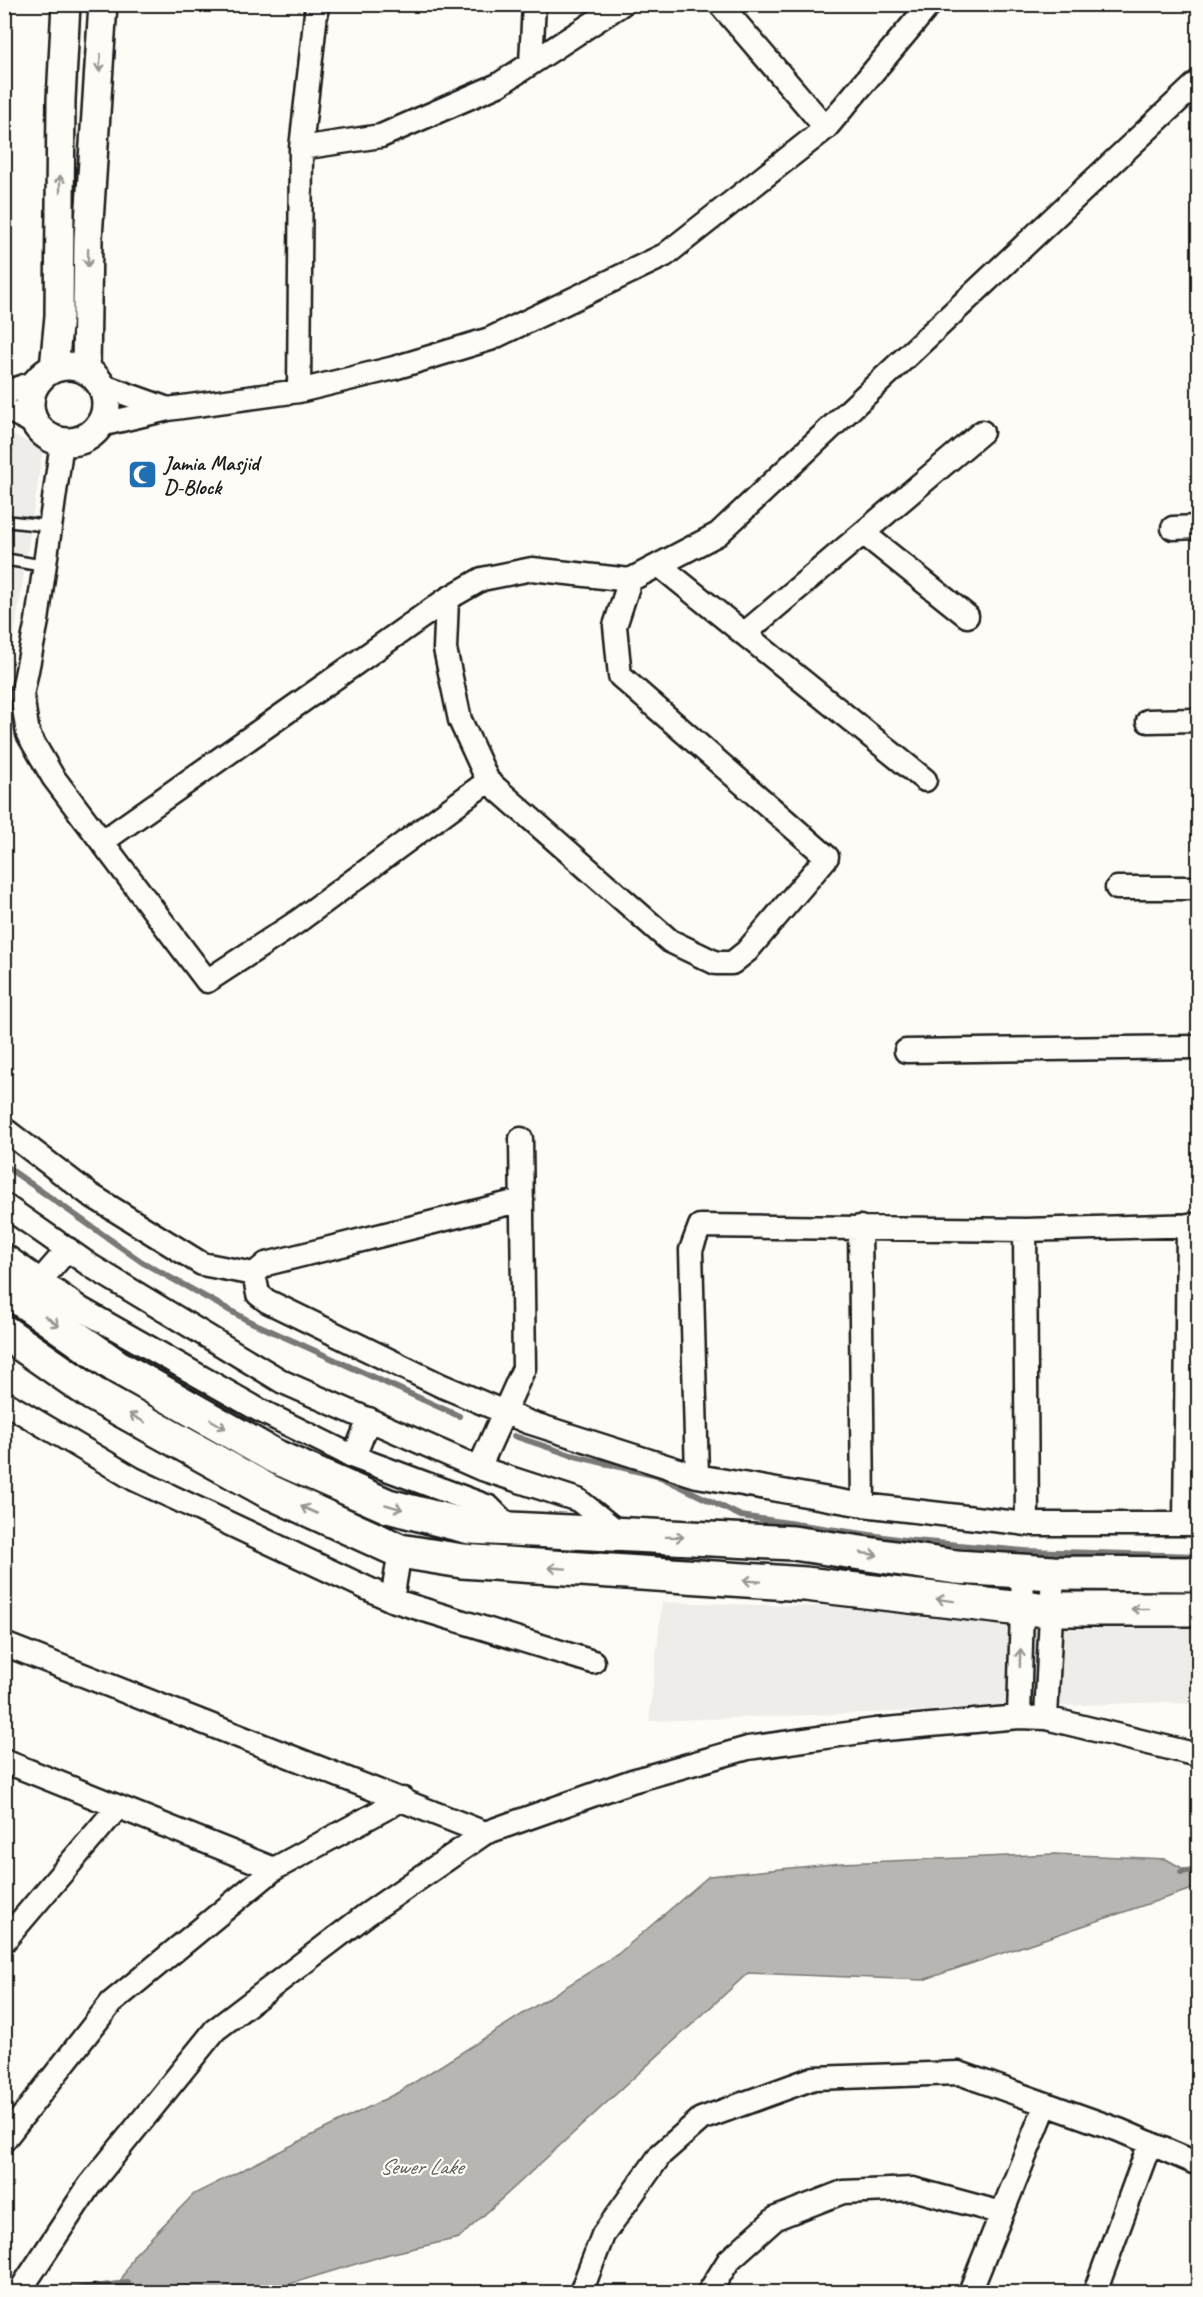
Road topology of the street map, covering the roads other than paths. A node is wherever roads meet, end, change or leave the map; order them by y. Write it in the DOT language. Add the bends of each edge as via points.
graph roads {
  1 [pos="66,4"];
  2 [pos="103,4"];
  3 [pos="317,4"];
  4 [pos="534,4"];
  5 [pos="622,4"];
  6 [pos="720,4"];
  7 [pos="930,4"];
  8 [pos="531,63"];
  9 [pos="1198,82"];
  10 [pos="826,128"];
  11 [pos="301,148"];
  12 [pos="45,375"];
  13 [pos="94,378"];
  14 [pos="298,391"];
  15 [pos="4,393"];
  16 [pos="4,408"];
  17 [pos="168,409"];
  18 [pos="32,422"];
  19 [pos="100,425"];
  20 [pos="982,432"];
  21 [pos="62,441"];
  22 [pos="4,521"];
  23 [pos="50,526"];
  24 [pos="1198,527"];
  25 [pos="1173,528"];
  26 [pos="863,533"];
  27 [pos="4,559"];
  28 [pos="659,565"];
  29 [pos="44,566"];
  30 [pos="630,580"];
  31 [pos="447,599"];
  32 [pos="967,616"];
  33 [pos="744,634"];
  34 [pos="1198,720"];
  35 [pos="1148,721"];
  36 [pos="925,780"];
  37 [pos="488,781"];
  38 [pos="102,842"];
  39 [pos="1117,888"];
  40 [pos="1198,888"];
  41 [pos="1198,1047"];
  42 [pos="906,1051"];
  43 [pos="4,1129"];
  44 [pos="521,1139"];
  45 [pos="522,1200"];
  46 [pos="4,1205"];
  47 [pos="1193,1225"];
  48 [pos="860,1227"];
  49 [pos="1025,1230"];
  50 [pos="68,1250"];
  51 [pos="4,1255"];
  52 [pos="254,1274"];
  53 [pos="41,1280"];
  54 [pos="4,1287"];
  55 [pos="4,1332"];
  56 [pos="218,1342"];
  57 [pos="197,1375"];
  58 [pos="4,1402"];
  59 [pos="503,1412"];
  60 [pos="369,1419"];
  61 [pos="354,1456"];
  62 [pos="479,1468"];
  63 [pos="697,1476"];
  64 [pos="863,1505"];
  65 [pos="1027,1524"];
  66 [pos="1192,1524"];
  67 [pos="512,1530"];
  68 [pos="623,1536"];
  69 [pos="400,1551"];
  70 [pos="1038,1572"];
  71 [pos="1198,1574"];
  72 [pos="392,1600"];
  73 [pos="1037,1609"];
  74 [pos="1198,1609"];
  75 [pos="4,1644"];
  76 [pos="593,1662"];
  77 [pos="1019,1717"];
  78 [pos="1046,1718"];
  79 [pos="1198,1755"];
  80 [pos="4,1761"];
  81 [pos="403,1799"];
  82 [pos="118,1807"];
  83 [pos="484,1833"];
  84 [pos="274,1869"];
  85 [pos="4,1941"];
  86 [pos="1046,2104"];
  87 [pos="4,2140"];
  88 [pos="1150,2143"];
  89 [pos="1198,2164"];
  90 [pos="1002,2213"];
  91 [pos="19,2292"];
  92 [pos="581,2292"];
  93 [pos="709,2292"];
  94 [pos="970,2292"];
  95 [pos="1095,2292"];
  12 -- 1 [label="street, one-way" via="59,316"];
  2 -- 13 [label="street, one-way" via="88,238"];
  3 -- 11 [label="street"];
  4 -- 8 [label="street"];
  5 -- 8 [label="street"];
  6 -- 10 [label="street"];
  7 -- 10 [label="street"];
  8 -- 11 [label="street" via="498,85 381,136"];
  9 -- 28 [label="street" via="718,534"];
  10 -- 14 [label="street" via="665,255 490,339"];
  11 -- 14 [label="street"];
  12 -- 13 [label="street" via="65,366"];
  12 -- 15 [label="street"];
  12 -- 18 [label="street" via="29,403"];
  13 -- 17 [label="street"];
  13 -- 19 [label="street" via="106,398"];
  14 -- 17 [label="street"];
  16 -- 18 [label="street"];
  17 -- 19 [label="street"];
  18 -- 21 [label="street" via="49,437"];
  19 -- 21 [label="street" via="83,439"];
  20 -- 26 [label="street"];
  21 -- 23 [label="street"];
  22 -- 23 [label="lane"];
  23 -- 29 [label="street"];
  24 -- 25 [label="street"];
  26 -- 32 [label="street"];
  26 -- 33 [label="street"];
  27 -- 29 [label="lane"];
  28 -- 30 [label="street"];
  28 -- 33 [label="street"];
  29 -- 38 [label="street" via="22,695 28,734 53,777"];
  30 -- 31 [label="street" via="532,569 482,579"];
  30 -- 37 [label="street" via="615,626 620,676 827,857 747,951 732,963 716,963 670,941"];
  31 -- 37 [label="street" via="445,649 460,720"];
  31 -- 38 [label="street"];
  33 -- 36 [label="street"];
  34 -- 35 [label="street"];
  37 -- 38 [label="street" via="297,922 207,981"];
  39 -- 40 [label="street"];
  41 -- 42 [label="street"];
  43 -- 52 [label="street" via="89,1194 202,1264"];
  44 -- 45 [label="street"];
  45 -- 52 [label="street" via="266,1264"];
  45 -- 59 [label="street" via="524,1368"];
  46 -- 50 [label="street"];
  47 -- 49 [label="street"];
  47 -- 66 [label="street"];
  48 -- 49 [label="street"];
  48 -- 63 [label="street" via="700,1226 691,1250"];
  48 -- 64 [label="street"];
  49 -- 65 [label="street"];
  50 -- 53 [label="street"];
  50 -- 56 [label="street"];
  51 -- 53 [label="street"];
  52 -- 59 [label="street" via="258,1294 267,1300"];
  53 -- 57 [label="street" via="81,1309"];
  54 -- 67 [label="main road, one-way" via="116,1366 274,1456 388,1506 470,1527"];
  69 -- 55 [label="main road, one-way" via="268,1491 93,1394"];
  56 -- 57 [label="street"];
  56 -- 60 [label="street" via="283,1382"];
  57 -- 61 [label="street"];
  58 -- 72 [label="street" via="134,1479"];
  59 -- 62 [label="street"];
  59 -- 63 [label="street"];
  60 -- 61 [label="street"];
  60 -- 62 [label="street"];
  61 -- 67 [label="street" via="489,1508"];
  62 -- 68 [label="street" via="578,1500"];
  63 -- 64 [label="street"];
  64 -- 65 [label="street"];
  65 -- 66 [label="street"];
  67 -- 68 [label="main road"];
  68 -- 70 [label="main road, one-way" via="783,1542 956,1567"];
  69 -- 72 [label="street"];
  73 -- 69 [label="main road, one-way" via="805,1584 462,1561"];
  70 -- 71 [label="main road"];
  70 -- 73 [label="street"];
  70 -- 73 [label="street"];
  72 -- 76 [label="street"];
  74 -- 73 [label="main road, one-way"];
  77 -- 73 [label="street, one-way"];
  73 -- 78 [label="street"];
  75 -- 81 [label="street"];
  77 -- 78 [label="street"];
  77 -- 83 [label="street" via="748,1748 632,1781"];
  78 -- 79 [label="street"];
  80 -- 82 [label="street"];
  81 -- 83 [label="street"];
  81 -- 84 [label="street"];
  82 -- 84 [label="street"];
  82 -- 85 [label="street"];
  83 -- 91 [label="street" via="366,1915 215,2030 89,2186"];
  84 -- 87 [label="street" via="111,2002"];
  86 -- 88 [label="street"];
  86 -- 90 [label="street"];
  86 -- 92 [label="street" via="959,2073 814,2078 702,2119 661,2154 603,2235"];
  88 -- 89 [label="street"];
  88 -- 95 [label="street"];
  90 -- 93 [label="street" via="913,2189 843,2192 776,2218 729,2260"];
  90 -- 94 [label="street"];
}
